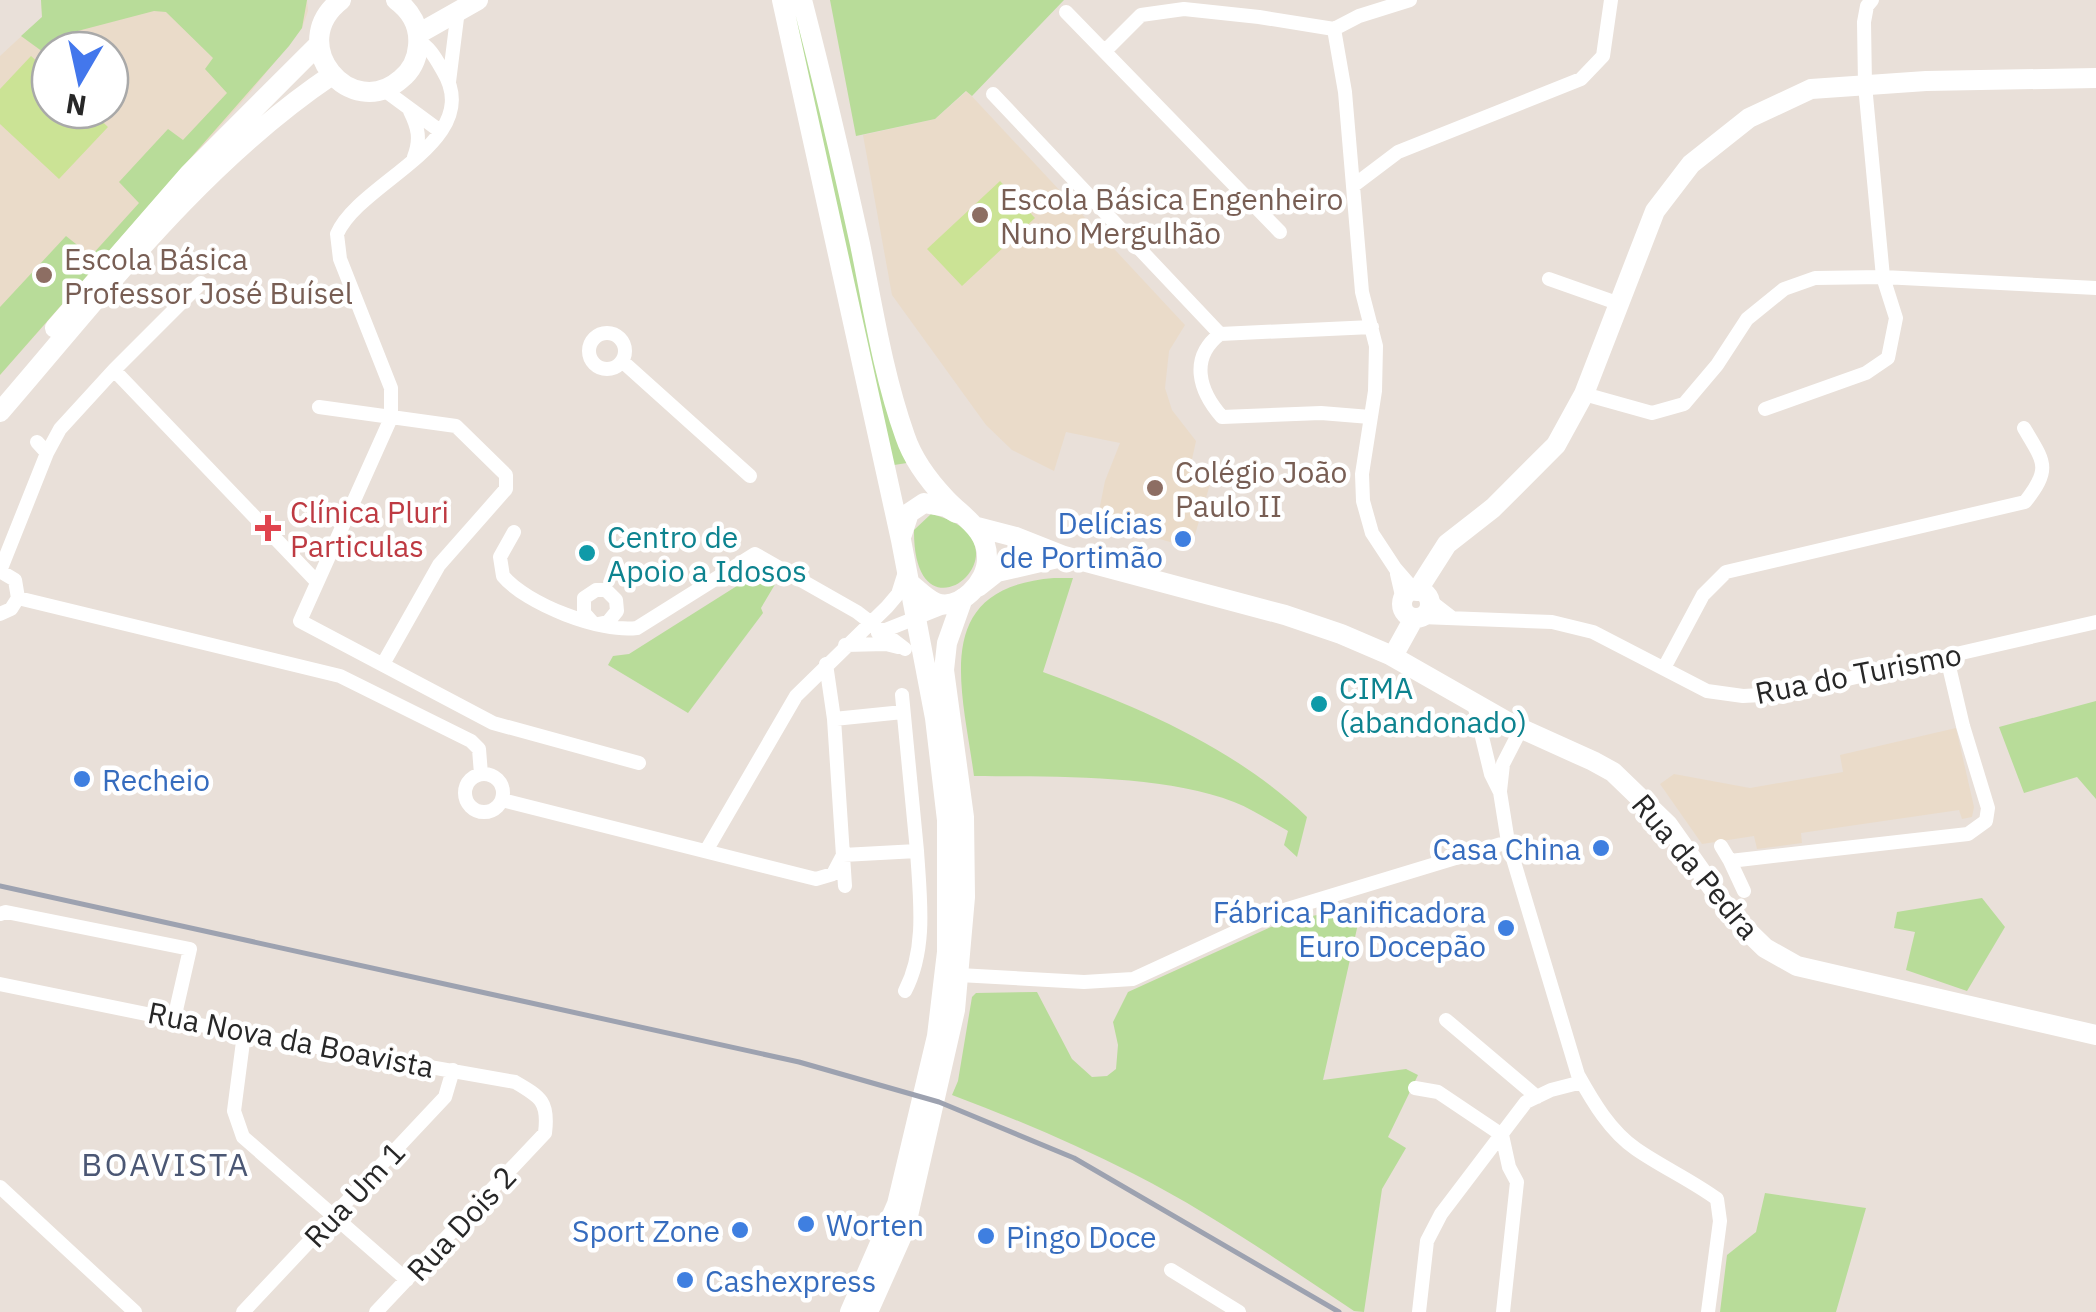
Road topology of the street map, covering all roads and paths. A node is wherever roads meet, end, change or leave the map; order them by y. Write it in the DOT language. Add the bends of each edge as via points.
graph roads {
  1 [pos="342,0"];
  2 [pos="396,0"];
  3 [pos="478,0"];
  4 [pos="782,0"];
  5 [pos="802,0"];
  6 [pos="1410,0"];
  7 [pos="1611,0"];
  8 [pos="1872,0"];
  9 [pos="323,8"];
  10 [pos="458,10"];
  11 [pos="1066,12"];
  12 [pos="1334,30"];
  13 [pos="418,38"];
  14 [pos="319,44"];
  15 [pos="1106,50"];
  16 [pos="332,75"];
  17 [pos="2096,78"];
  18 [pos="449,83"];
  19 [pos="1866,85"];
  20 [pos="384,89"];
  21 [pos="993,94"];
  22 [pos="409,110"];
  23 [pos="440,131"];
  24 [pos="412,161"];
  25 [pos="1353,186"];
  26 [pos="1280,232"];
  27 [pos="1883,277"];
  28 [pos="1549,278"];
  29 [pos="201,283"];
  30 [pos="2096,288"];
  31 [pos="1618,304"];
  32 [pos="1372,326"];
  33 [pos="1220,334"];
  34 [pos="622,361"];
  35 [pos="114,370"];
  36 [pos="8,392"];
  37 [pos="1584,394"];
  38 [pos="319,407"];
  39 [pos="1765,409"];
  40 [pos="0,415"];
  41 [pos="1370,417"];
  42 [pos="391,418"];
  43 [pos="2024,428"];
  44 [pos="750,476"];
  45 [pos="972,523"];
  46 [pos="514,532"];
  47 [pos="901,540"];
  48 [pos="1064,556"];
  49 [pos="908,577"];
  50 [pos="317,582"];
  51 [pos="18,598"];
  52 [pos="963,598"];
  53 [pos="1418,602"];
  54 [pos="0,614"];
  55 [pos="915,618"];
  56 [pos="2096,622"];
  57 [pos="876,627"];
  58 [pos="844,646"];
  59 [pos="906,649"];
  60 [pos="1393,656"];
  61 [pos="1947,658"];
  62 [pos="383,664"];
  63 [pos="826,664"];
  64 [pos="1664,668"];
  65 [pos="927,671"];
  66 [pos="902,695"];
  67 [pos="1474,704"];
  68 [pos="904,712"];
  69 [pos="834,718"];
  70 [pos="1521,728"];
  71 [pos="639,763"];
  72 [pos="481,774"];
  73 [pos="1500,792"];
  74 [pos="502,800"];
  75 [pos="1508,842"];
  76 [pos="1722,846"];
  77 [pos="706,851"];
  78 [pos="917,851"];
  79 [pos="844,855"];
  80 [pos="1730,861"];
  81 [pos="845,886"];
  82 [pos="1744,891"];
  83 [pos="0,914"];
  84 [pos="959,975"];
  85 [pos="0,984"];
  86 [pos="905,991"];
  87 [pos="174,1019"];
  88 [pos="1446,1020"];
  89 [pos="244,1034"];
  90 [pos="2096,1035"];
  91 [pos="453,1070"];
  92 [pos="1582,1082"];
  93 [pos="932,1083"];
  94 [pos="1416,1088"];
  95 [pos="1537,1097"];
  96 [pos="924,1119"];
  97 [pos="546,1133"];
  98 [pos="1502,1135"];
  99 [pos="0,1187"];
  100 [pos="334,1217"];
  101 [pos="1171,1270"];
  102 [pos="407,1280"];
  103 [pos="870,1309"];
  104 [pos="135,1312"];
  105 [pos="243,1312"];
  106 [pos="376,1312"];
  107 [pos="850,1312"];
  108 [pos="1239,1312"];
  109 [pos="1419,1312"];
  110 [pos="1502,1312"];
  111 [pos="1708,1312"];
  1 -- 9 [label="main road"];
  2 -- 13 [label="main road" via="410,13"];
  3 -- 10 [label="main road"];
  4 -- 47 [label="main road"];
  5 -- 45 [label="main road" via="894,405 911,454"];
  6 -- 12 [label="street"];
  7 -- 25 [label="street" via="1603,56 1582,79 1398,152"];
  8 -- 19 [label="street" via="1864,22"];
  9 -- 14 [label="main road"];
  10 -- 13 [label="main road"];
  10 -- 18 [label="street"];
  11 -- 15 [label="street"];
  12 -- 15 [label="street" via="1184,10 1142,15"];
  12 -- 25 [label="street"];
  13 -- 18 [label="street"];
  13 -- 20 [label="main road" via="410,70"];
  14 -- 16 [label="main road"];
  14 -- 36 [label="main road" via="188,174"];
  15 -- 26 [label="street"];
  16 -- 20 [label="main road" via="350,88"];
  16 -- 36 [label="main road" via="216,168"];
  17 -- 19 [label="main road"];
  18 -- 23 [label="street" via="452,113"];
  19 -- 27 [label="street"];
  19 -- 31 [label="main road" via="1811,89 1750,118 1691,164 1655,211"];
  20 -- 22 [label="street"];
  21 -- 33 [label="street"];
  22 -- 23 [label="street"];
  22 -- 24 [label="street" via="419,145"];
  23 -- 24 [label="street"];
  24 -- 42 [label="street" via="337,234 340,259 391,388"];
  25 -- 32 [label="street" via="1362,292"];
  27 -- 30 [label="street"];
  27 -- 37 [label="street" via="1815,278 1784,289 1747,319 1684,404 1652,413"];
  27 -- 39 [label="street" via="1896,318 1888,358 1866,373"];
  28 -- 31 [label="street"];
  29 -- 35 [label="street"];
  31 -- 37 [label="main road"];
  32 -- 33 [label="street"];
  32 -- 41 [label="street"];
  33 -- 41 [label="street" via="1207,344 1200,366 1207,400 1222,417"];
  34 -- 44 [label="street"];
  35 -- 50 [label="street"];
  35 -- 51 [label="street" via="42,448 0,571 15,580"];
  36 -- 40 [label="main road"];
  37 -- 53 [label="main road" via="1556,446 1447,544"];
  38 -- 42 [label="street"];
  41 -- 53 [label="street" via="1363,501 1372,533"];
  42 -- 50 [label="street"];
  42 -- 62 [label="street" via="456,426 506,475 506,489 439,565"];
  43 -- 64 [label="street" via="2042,458 2042,481 2025,502 1726,572 1704,595"];
  45 -- 47 [label="main road" via="924,503 908,513"];
  45 -- 48 [label="main road, Rua da Pedra"];
  45 -- 52 [label="main road" via="984,538 986,570"];
  46 -- 57 [label="street" via="500,557 508,582 564,614 596,623 628,629 646,624 755,554"];
  47 -- 49 [label="main road"];
  48 -- 52 [label="main road" via="997,572"];
  48 -- 60 [label="main road, Rua da Pedra" via="1285,616"];
  49 -- 52 [label="main road" via="938,604"];
  49 -- 55 [label="main road"];
  49 -- 57 [label="street"];
  50 -- 62 [label="street" via="300,622"];
  51 -- 54 [label="street"];
  51 -- 72 [label="street" via="360,684 470,741 479,749"];
  52 -- 55 [label="street"];
  52 -- 84 [label="main road" via="944,670 964,817"];
  53 -- 60 [label="main road"];
  53 -- 64 [label="street, Rua do Turismo" via="1452,618 1552,622 1592,632"];
  55 -- 57 [label="street"];
  55 -- 65 [label="main road"];
  56 -- 61 [label="street, Rua do Turismo"];
  57 -- 58 [label="street"];
  57 -- 59 [label="street"];
  58 -- 59 [label="street"];
  58 -- 63 [label="street"];
  59 -- 65 [label="street"];
  60 -- 67 [label="main road, Rua da Pedra"];
  61 -- 64 [label="street, Rua do Turismo" via="1782,694 1743,696 1707,691"];
  61 -- 80 [label="street" via="1988,808 1986,822 1968,834"];
  62 -- 71 [label="street" via="493,723"];
  63 -- 69 [label="street"];
  63 -- 77 [label="street" via="796,696"];
  65 -- 93 [label="main road" via="949,884"];
  66 -- 68 [label="street"];
  67 -- 70 [label="main road, Rua da Pedra"];
  67 -- 73 [label="street"];
  68 -- 69 [label="street"];
  68 -- 78 [label="street"];
  69 -- 79 [label="street"];
  70 -- 73 [label="street"];
  70 -- 90 [label="main road, Rua da Pedra" via="1623,781 1668,825 1733,917 1796,966"];
  72 -- 74 [label="street" via="499,780"];
  72 -- 74 [label="street" via="466,786 469,805 487,812"];
  73 -- 75 [label="street"];
  74 -- 77 [label="street"];
  75 -- 84 [label="street" via="1280,912 1133,979"];
  75 -- 92 [label="street"];
  76 -- 80 [label="street"];
  77 -- 79 [label="street" via="816,880 833,874"];
  78 -- 79 [label="street"];
  78 -- 86 [label="street" via="916,970"];
  79 -- 81 [label="street"];
  80 -- 82 [label="street"];
  83 -- 87 [label="street" via="190,949"];
  84 -- 93 [label="main road"];
  85 -- 87 [label="street, Rua Nova da Boavista"];
  87 -- 89 [label="street, Rua Nova da Boavista"];
  88 -- 95 [label="street"];
  89 -- 91 [label="street, Rua Nova da Boavista"];
  89 -- 100 [label="street" via="234,1111 243,1137"];
  91 -- 97 [label="street, Rua Nova da Boavista" via="516,1082 539,1096 548,1113"];
  91 -- 100 [label="street, Rua Um 1" via="445,1096"];
  92 -- 95 [label="street"];
  92 -- 111 [label="street" via="1635,1148 1717,1198"];
  93 -- 96 [label="main road"];
  94 -- 98 [label="street" via="1438,1092"];
  95 -- 98 [label="street"];
  96 -- 103 [label="main road" via="905,1228"];
  96 -- 107 [label="main road" via="897,1204"];
  97 -- 102 [label="street, Rua Dois 2"];
  98 -- 109 [label="street" via="1427,1241"];
  98 -- 110 [label="street" via="1517,1182"];
  99 -- 104 [label="street"];
  100 -- 102 [label="street"];
  100 -- 105 [label="street, Rua Um 1"];
  101 -- 108 [label="street"];
  102 -- 106 [label="street, Rua Dois 2"];
}
